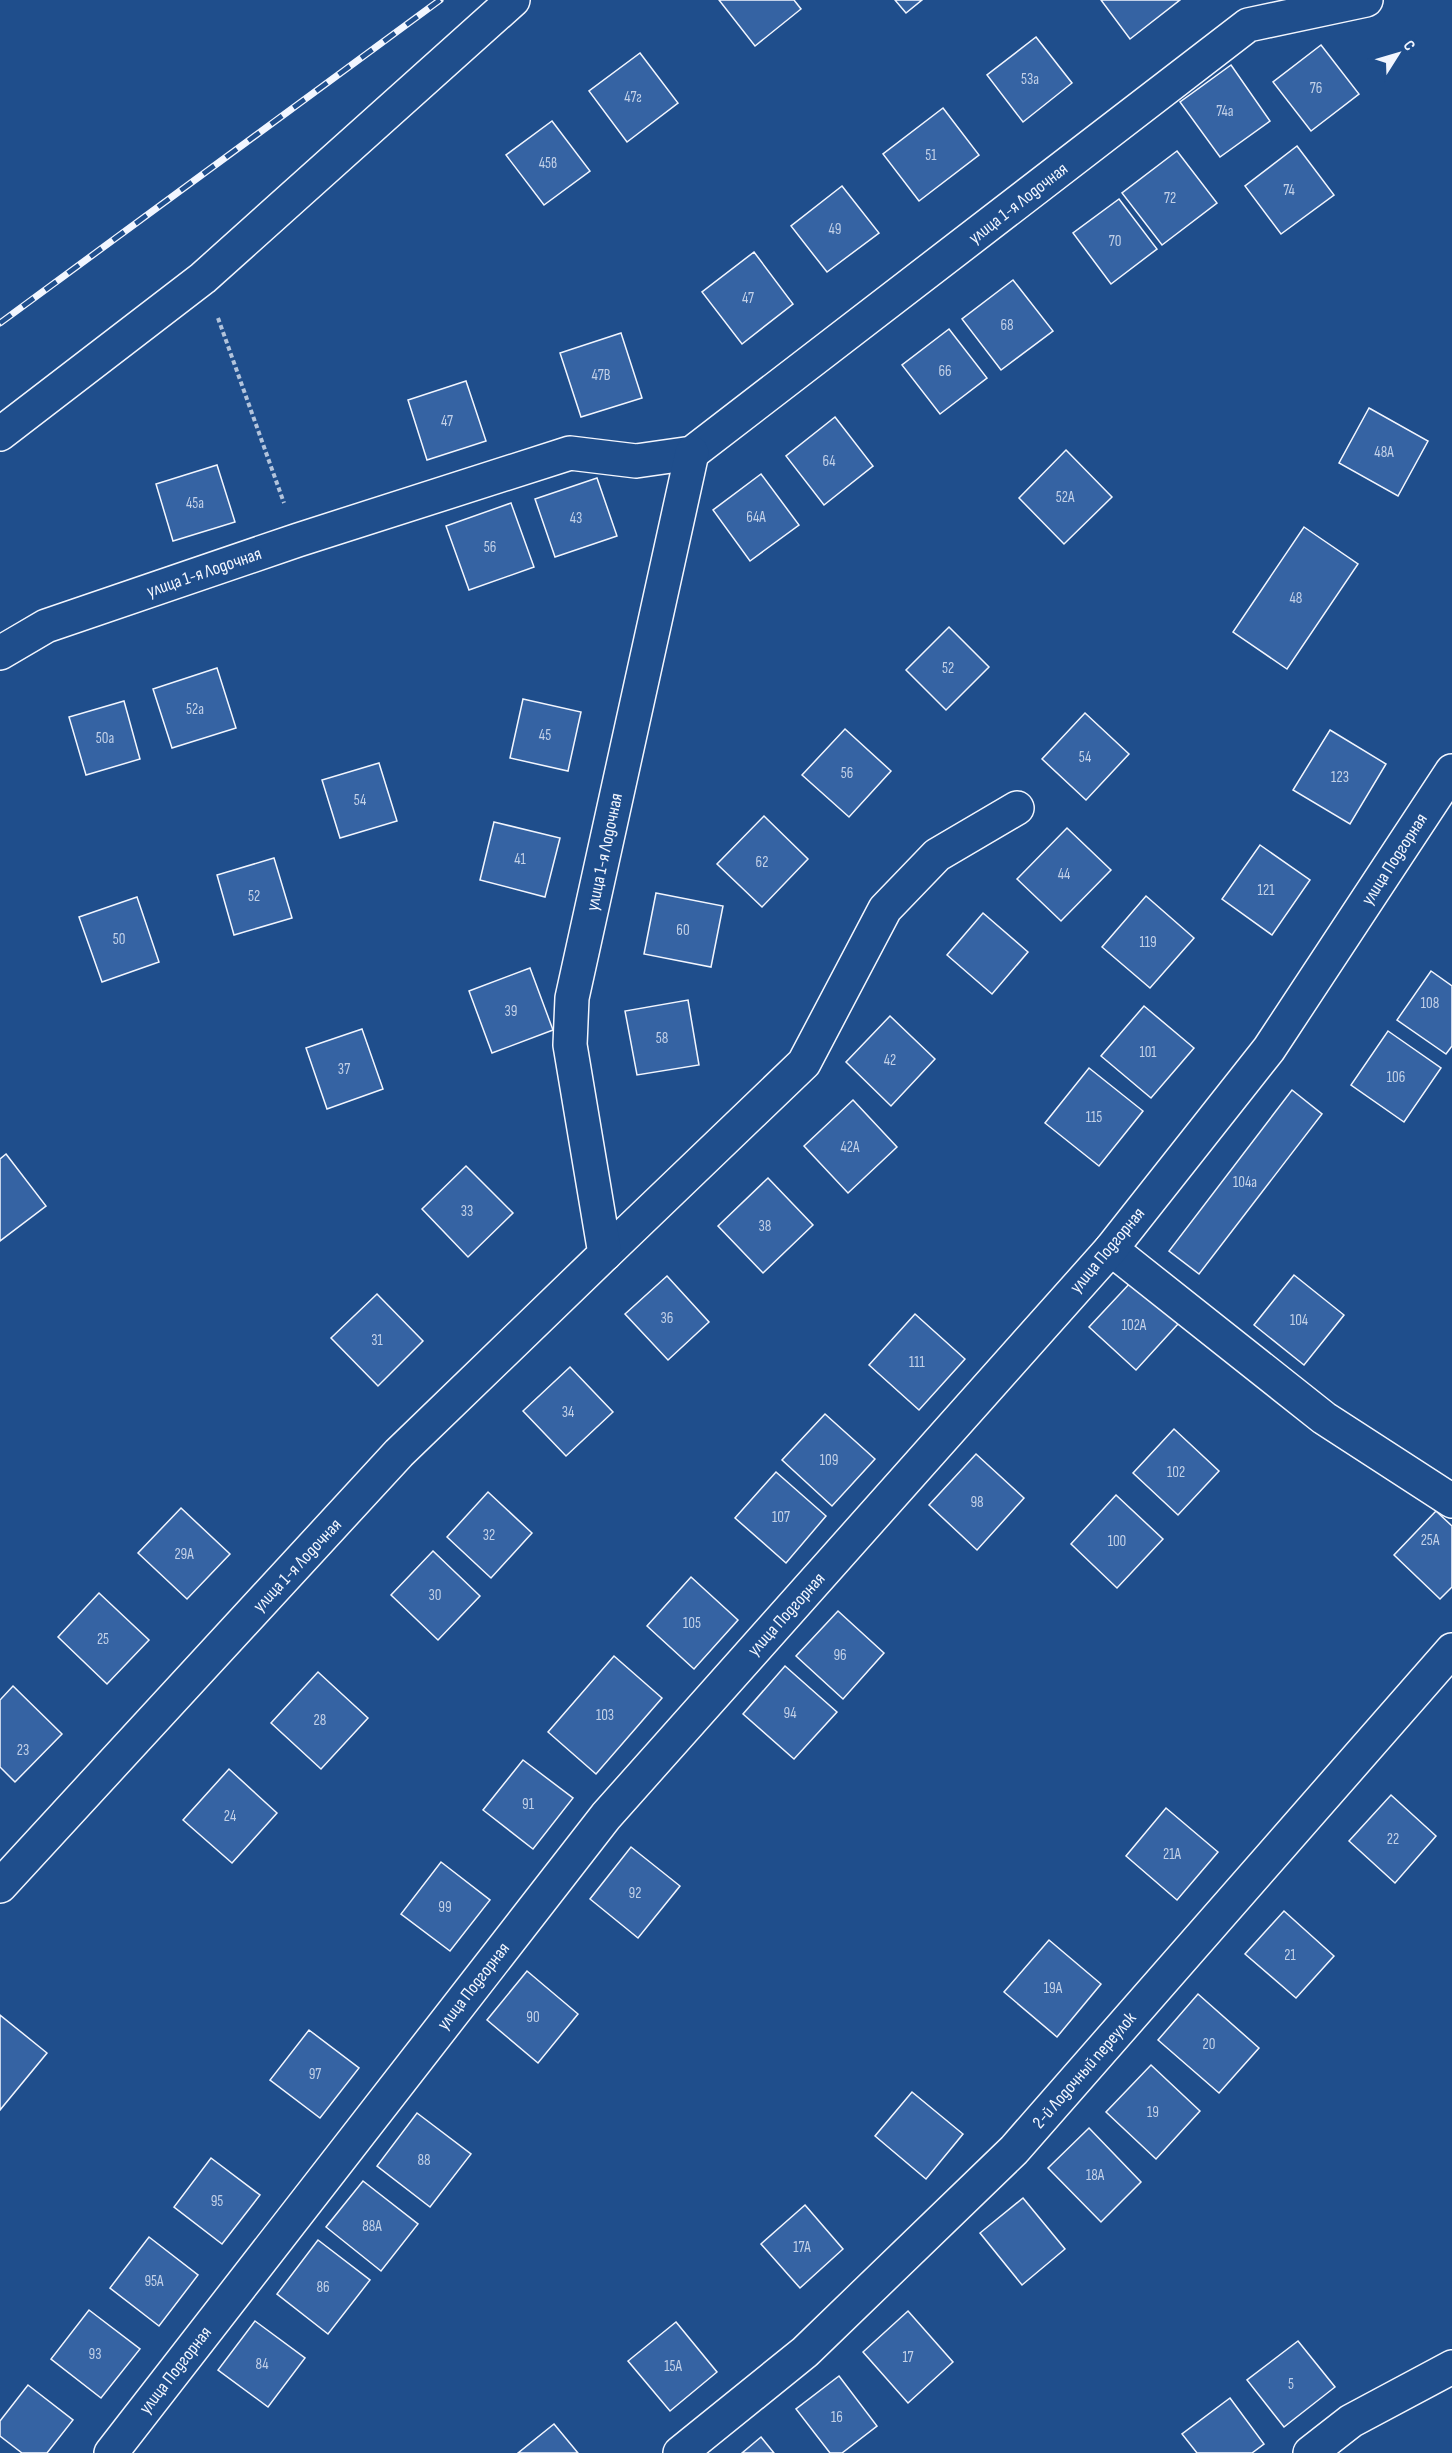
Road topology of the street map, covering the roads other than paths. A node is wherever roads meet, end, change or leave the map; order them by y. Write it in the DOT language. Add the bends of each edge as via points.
graph roads {
  1 [pos="513,0"];
  2 [pos="1366,0"];
  3 [pos="0,434"];
  4 [pos="692,453"];
  5 [pos="0,653"];
  6 [pos="1452,771"];
  7 [pos="1017,808"];
  8 [pos="1111,1249"];
  9 [pos="604,1254"];
  10 [pos="1452,1501"];
  11 [pos="1452,1650"];
  12 [pos="0,1886"];
  13 [pos="1452,2367"];
  14 [pos="111,2453"];
  15 [pos="680,2453"];
  16 [pos="1310,2453"];
  1 -- 3 [label="street" via="203,278"];
  2 -- 4 [label="street, улица 1-я Лодочная" via="1248,25"];
  4 -- 5 [label="street, улица 1-я Лодочная" via="636,461 570,453 46,626"];
  4 -- 9 [label="street, улица 1-я Лодочная" via="572,998 570,1045"];
  6 -- 8 [label="street, улица Подгорная" via="1269,1049"];
  7 -- 9 [label="street, улица 1-я Лодочная" via="937,855 885,909 804,1063"];
  8 -- 10 [label="street" via="1324,1418"];
  8 -- 14 [label="street, улица Подгорная" via="606,1816"];
  9 -- 12 [label="street, улица 1-я Лодочная" via="399,1453"];
  11 -- 15 [label="street, 2-й Лодочный переулок" via="1014,2150 805,2352"];
  13 -- 16 [label="street" via="1352,2421"];
}
